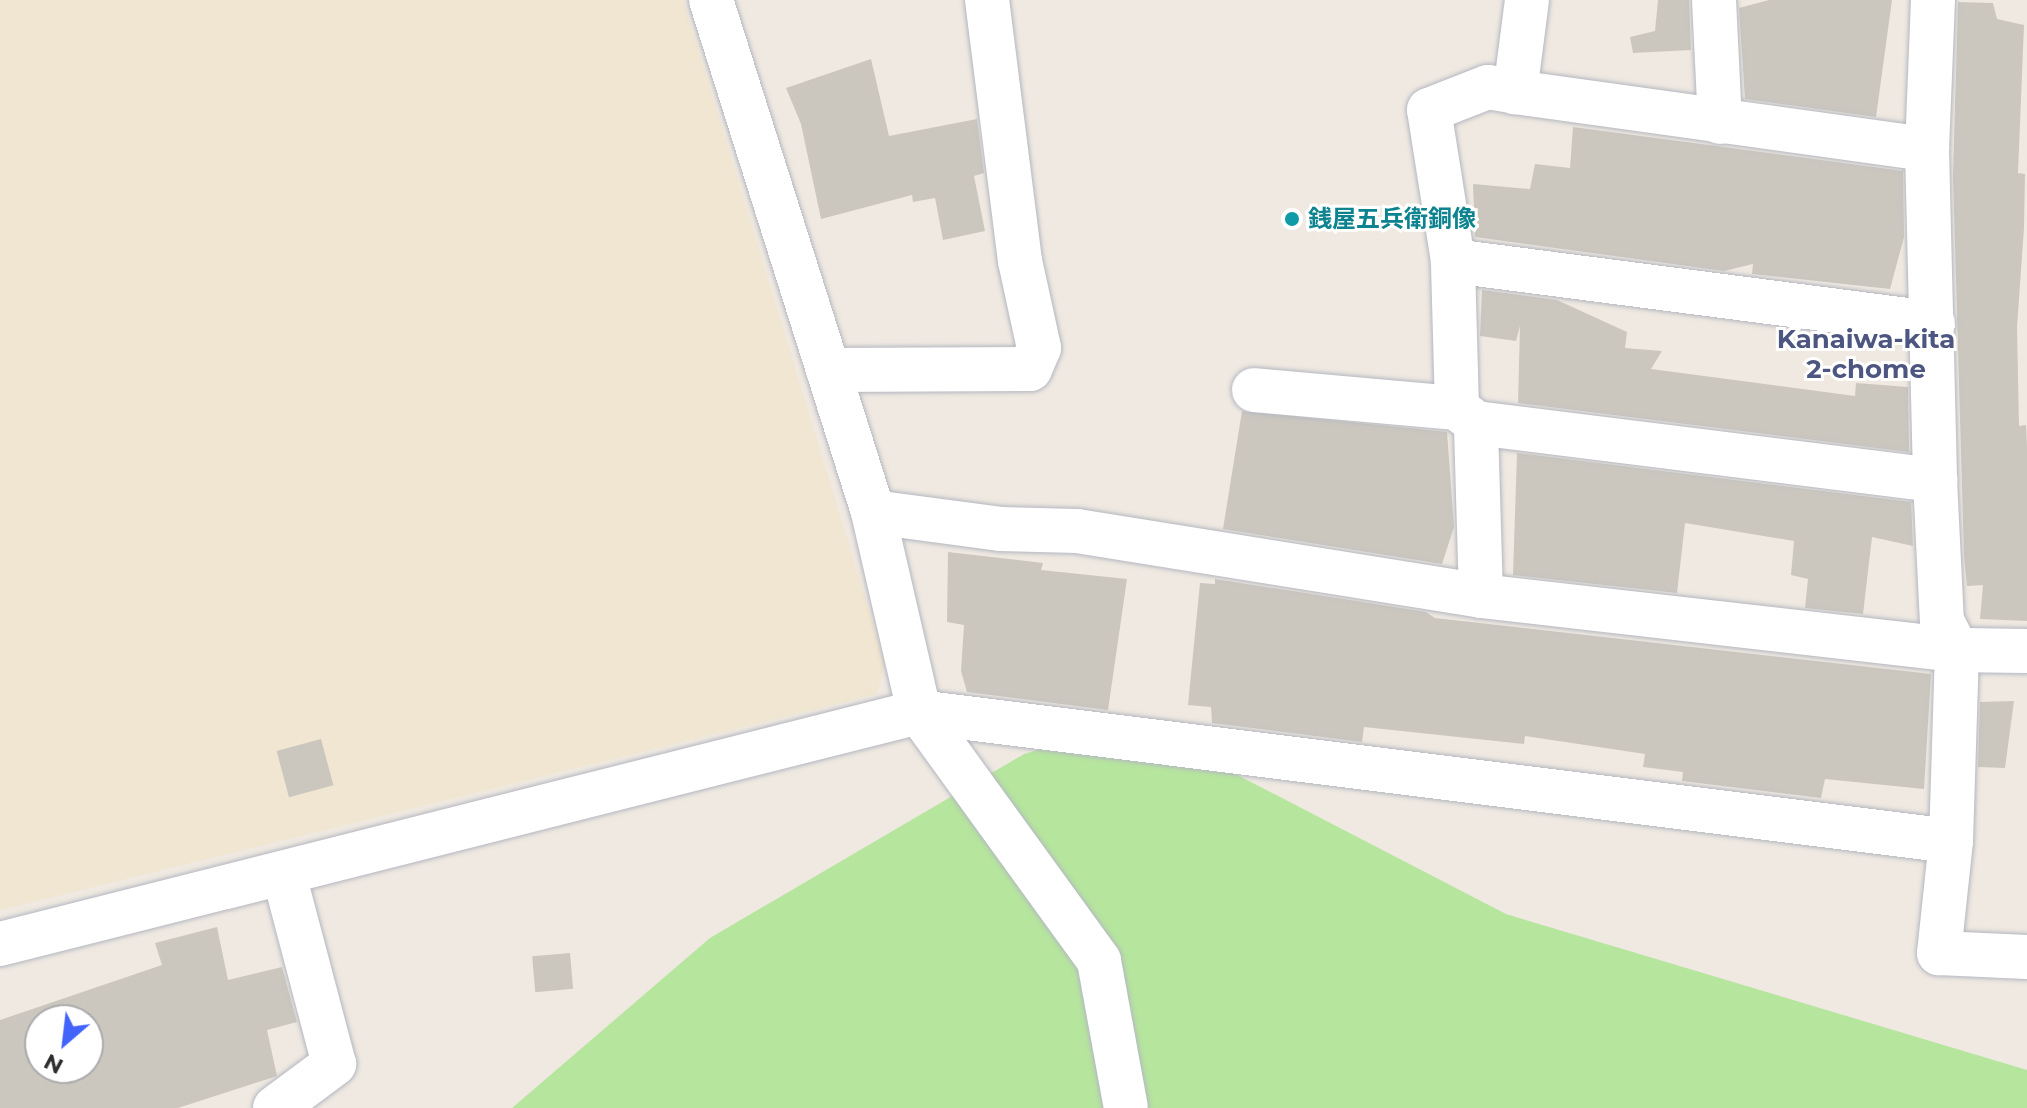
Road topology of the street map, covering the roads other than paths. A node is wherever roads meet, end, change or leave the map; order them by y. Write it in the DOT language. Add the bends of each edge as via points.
graph roads {
  1 [pos="711,0"];
  2 [pos="987,0"];
  3 [pos="1527,0"];
  4 [pos="1714,0"];
  5 [pos="1933,0"];
  6 [pos="1515,92"];
  7 [pos="1720,122"];
  8 [pos="1927,149"];
  9 [pos="1453,261"];
  10 [pos="1933,323"];
  11 [pos="828,370"];
  12 [pos="1254,390"];
  13 [pos="1467,416"];
  14 [pos="1935,480"];
  15 [pos="873,512"];
  16 [pos="1481,596"];
  17 [pos="1957,650"];
  18 [pos="2027,651"];
  19 [pos="919,712"];
  20 [pos="1951,841"];
  21 [pos="284,875"];
  22 [pos="0,944"];
  23 [pos="2027,957"];
  24 [pos="275,1108"];
  25 [pos="1126,1108"];
  1 -- 11 [label="street"];
  2 -- 11 [label="street" via="1020,261 1039,348 1035,358 1030,369"];
  3 -- 6 [label="street"];
  4 -- 7 [label="street"];
  5 -- 8 [label="street"];
  6 -- 7 [label="street"];
  6 -- 9 [label="street" via="1488,87 1429,110"];
  7 -- 8 [label="street"];
  8 -- 10 [label="street"];
  9 -- 10 [label="street"];
  9 -- 13 [label="street"];
  10 -- 14 [label="street"];
  11 -- 15 [label="street"];
  12 -- 13 [label="street"];
  13 -- 14 [label="street"];
  13 -- 16 [label="street"];
  14 -- 17 [label="street" via="1942,621"];
  15 -- 16 [label="street" via="1000,529 1077,531"];
  15 -- 19 [label="street"];
  16 -- 17 [label="street"];
  17 -- 18 [label="street"];
  17 -- 20 [label="street"];
  19 -- 20 [label="street"];
  19 -- 21 [label="street"];
  19 -- 25 [label="street" via="1099,961"];
  20 -- 23 [label="street" via="1939,953"];
  21 -- 22 [label="street"];
  21 -- 24 [label="street" via="334,1064"];
}
